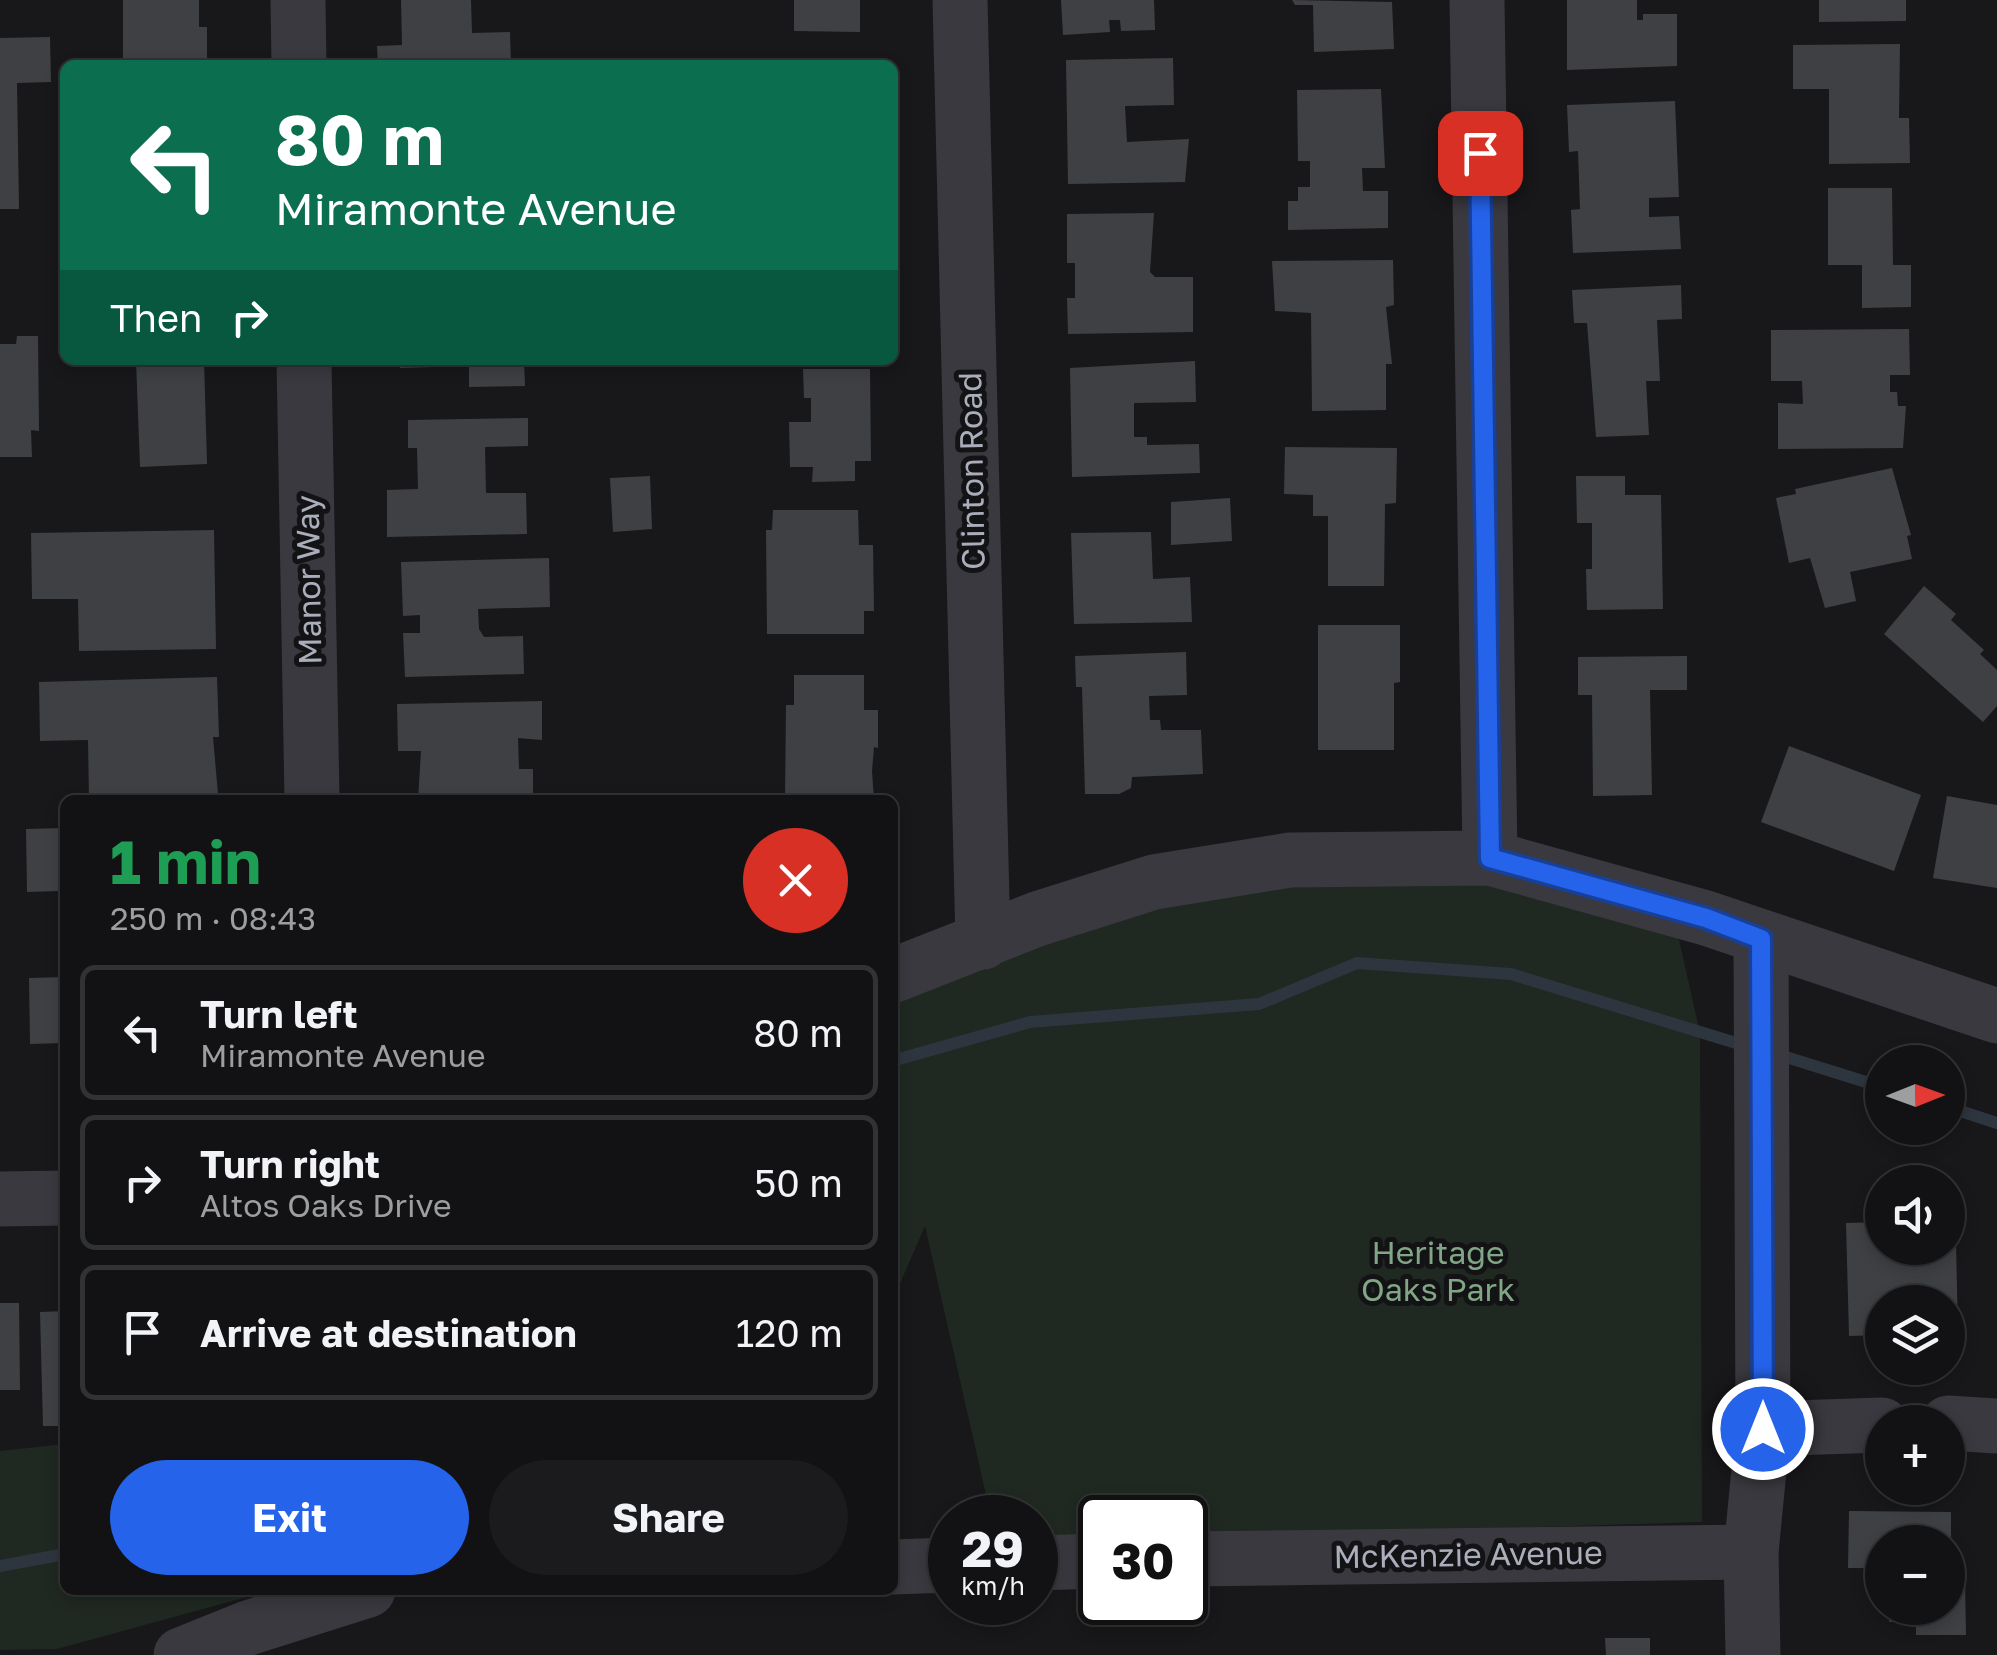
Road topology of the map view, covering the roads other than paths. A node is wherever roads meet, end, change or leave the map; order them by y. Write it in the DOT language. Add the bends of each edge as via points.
graph roads {
  1 [pos="298,0"];
  2 [pos="960,0"];
  3 [pos="1477,0"];
  4 [pos="299,60"];
  5 [pos="304,365"];
  6 [pos="312,795"];
  7 [pos="1490,858"];
  8 [pos="1761,939"];
  9 [pos="983,942"];
  10 [pos="898,974"];
  11 [pos="1997,1016"];
  12 [pos="0,1198"];
  13 [pos="60,1198"];
  14 [pos="1965,1425"];
  15 [pos="1865,1426"];
  16 [pos="1997,1426"];
  17 [pos="1763,1429"];
  18 [pos="1751,1552"];
  19 [pos="1208,1559"];
  20 [pos="928,1566"];
  21 [pos="898,1567"];
  22 [pos="352,1595"];
  23 [pos="181,1655"];
  24 [pos="1753,1655"];
  1 -- 4 [label="street"];
  2 -- 9 [label="street, Clinton Road"];
  3 -- 7 [label="street"];
  5 -- 6 [label="street, Manor Way"];
  7 -- 8 [label="street"];
  7 -- 9 [label="street" via="1306,860 1220,870 1098,898"];
  8 -- 11 [label="street"];
  8 -- 17 [label="street"];
  9 -- 10 [label="street"];
  12 -- 13 [label="street"];
  14 -- 16 [label="street"];
  15 -- 17 [label="street"];
  17 -- 18 [label="street"];
  18 -- 19 [label="street, McKenzie Avenue"];
  18 -- 24 [label="street"];
  20 -- 21 [label="street"];
  22 -- 23 [label="street"];
}
